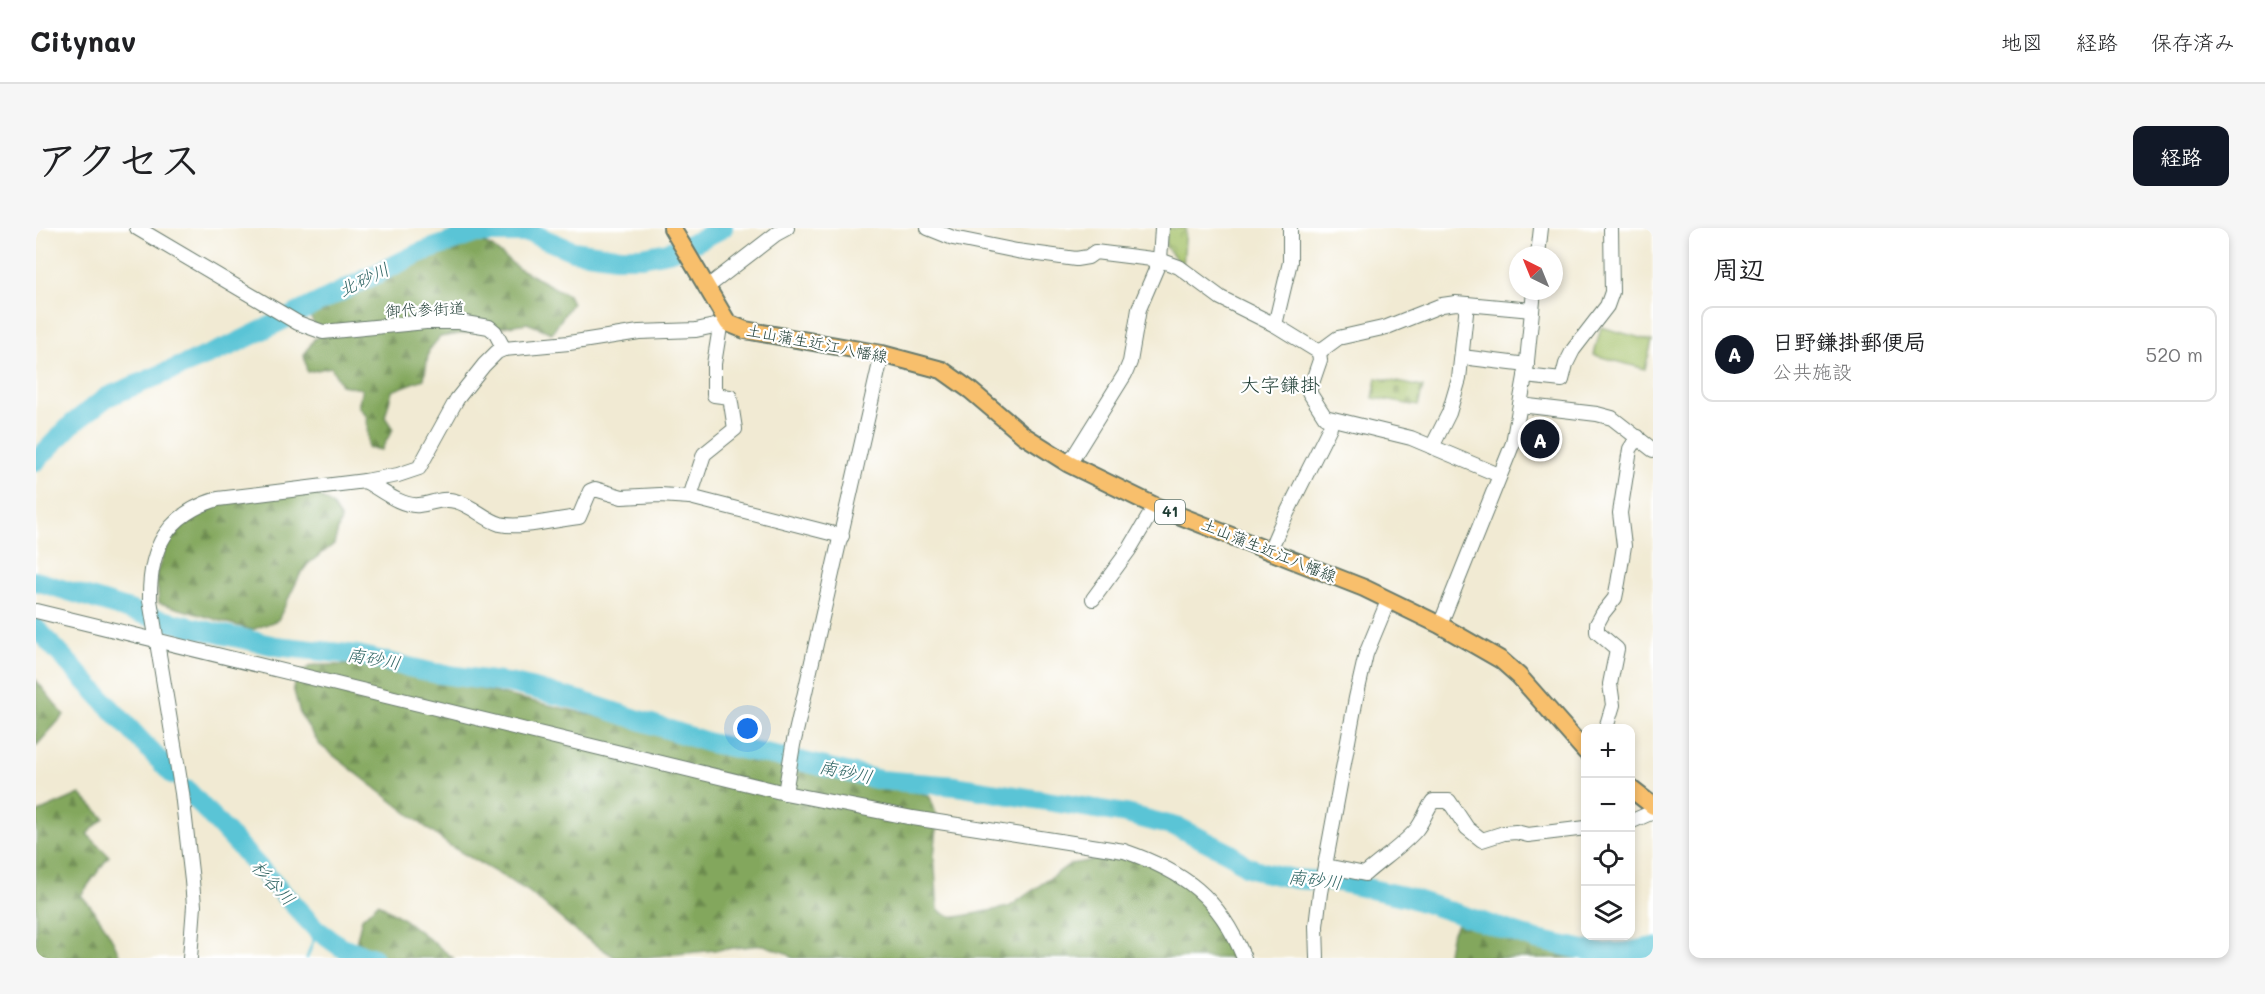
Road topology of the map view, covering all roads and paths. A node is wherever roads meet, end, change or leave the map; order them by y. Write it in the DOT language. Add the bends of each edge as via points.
graph roads {
  1 [pos="137,228"];
  2 [pos="787,228"];
  3 [pos="928,228"];
  4 [pos="1162,228"];
  5 [pos="1290,228"];
  6 [pos="1541,228"];
  7 [pos="1611,228"];
  8 [pos="673,231"];
  9 [pos="1539,246"];
  10 [pos="1160,260"];
  11 [pos="706,288"];
  12 [pos="1533,300"];
  13 [pos="1467,304"];
  14 [pos="1532,310"];
  15 [pos="724,325"];
  16 [pos="1275,325"];
  17 [pos="504,349"];
  18 [pos="1319,352"];
  19 [pos="882,354"];
  20 [pos="1462,357"];
  21 [pos="1526,371"];
  22 [pos="1520,405"];
  23 [pos="1331,419"];
  24 [pos="1638,437"];
  25 [pos="1432,447"];
  26 [pos="1653,450"];
  27 [pos="1069,464"];
  28 [pos="1499,475"];
  29 [pos="365,481"];
  30 [pos="690,497"];
  31 [pos="1155,506"];
  32 [pos="842,536"];
  33 [pos="1270,550"];
  34 [pos="1093,599"];
  35 [pos="1388,601"];
  36 [pos="36,611"];
  37 [pos="1440,625"];
  38 [pos="155,635"];
  39 [pos="1607,724"];
  40 [pos="1581,746"];
  41 [pos="1635,792"];
  42 [pos="785,793"];
  43 [pos="1653,806"];
  44 [pos="1653,812"];
  45 [pos="1635,820"];
  46 [pos="1581,829"];
  47 [pos="1325,868"];
  48 [pos="190,958"];
  49 [pos="1244,958"];
  50 [pos="1317,958"];
  1 -- 17 [label="street, 御代参街道" via="298,323 323,332 459,322 489,327"];
  2 -- 11 [label="street"];
  3 -- 10 [label="street" via="953,238 1017,251 1076,259 1095,252"];
  4 -- 10 [label="street"];
  5 -- 16 [label="street" via="1290,262"];
  6 -- 9 [label="street"];
  7 -- 21 [label="street" via="1612,292 1607,306 1574,350 1562,380"];
  8 -- 11 [label="main road, 土山蒲生近江八幡線"];
  10 -- 16 [label="street" via="1179,267 1232,305"];
  10 -- 27 [label="street" via="1139,309 1127,368"];
  11 -- 15 [label="main road, 土山蒲生近江八幡線"];
  12 -- 14 [label="street"];
  13 -- 14 [label="street"];
  13 -- 18 [label="street" via="1442,305 1387,327 1338,338"];
  13 -- 20 [label="street"];
  14 -- 21 [label="street"];
  15 -- 17 [label="street"];
  15 -- 19 [label="main road, 土山蒲生近江八幡線 / 41"];
  15 -- 30 [label="street" via="714,364 714,395 730,397 735,429 704,454"];
  16 -- 18 [label="street"];
  17 -- 29 [label="street" via="484,365 457,399 419,468"];
  18 -- 23 [label="street" via="1309,392 1325,417"];
  19 -- 27 [label="main road, 土山蒲生近江八幡線 / 41" via="942,370 1023,435"];
  19 -- 32 [label="street"];
  20 -- 21 [label="street"];
  20 -- 25 [label="street" via="1449,413"];
  21 -- 22 [label="street"];
  22 -- 24 [label="street" via="1598,414 1612,418"];
  22 -- 28 [label="street" via="1513,443"];
  23 -- 25 [label="street" via="1411,438"];
  23 -- 33 [label="street"];
  24 -- 26 [label="street"];
  24 -- 39 [label="street" via="1630,449 1620,513 1624,546 1615,598 1603,613 1597,632 1617,649 1610,684 1613,705"];
  25 -- 28 [label="street"];
  27 -- 31 [label="main road, 土山蒲生近江八幡線 / 41"];
  28 -- 37 [label="street"];
  29 -- 30 [label="street" via="416,506 440,499 454,501 489,519 512,525 579,517 590,491 595,489 622,497"];
  29 -- 38 [label="street" via="218,499 197,505 176,520 161,541 150,580"];
  30 -- 32 [label="street"];
  31 -- 33 [label="main road, 土山蒲生近江八幡線 / 41"];
  31 -- 34 [label="street"];
  32 -- 42 [label="street"];
  33 -- 35 [label="main road, 土山蒲生近江八幡線 / 41"];
  35 -- 37 [label="main road, 土山蒲生近江八幡線 / 41"];
  35 -- 47 [label="street" via="1366,654"];
  36 -- 38 [label="street"];
  37 -- 40 [label="main road, 土山蒲生近江八幡線 / 41" via="1501,660"];
  38 -- 42 [label="street"];
  38 -- 48 [label="street" via="182,793 192,881"];
  41 -- 43 [label="main road"];
  42 -- 49 [label="street" via="913,818 1124,851 1176,873 1197,889 1219,912"];
  44 -- 45 [label="street"];
  46 -- 47 [label="street" via="1528,835 1504,832 1482,840 1467,828 1449,801 1433,801 1418,828 1365,874"];
  47 -- 50 [label="street" via="1316,926"];
}
